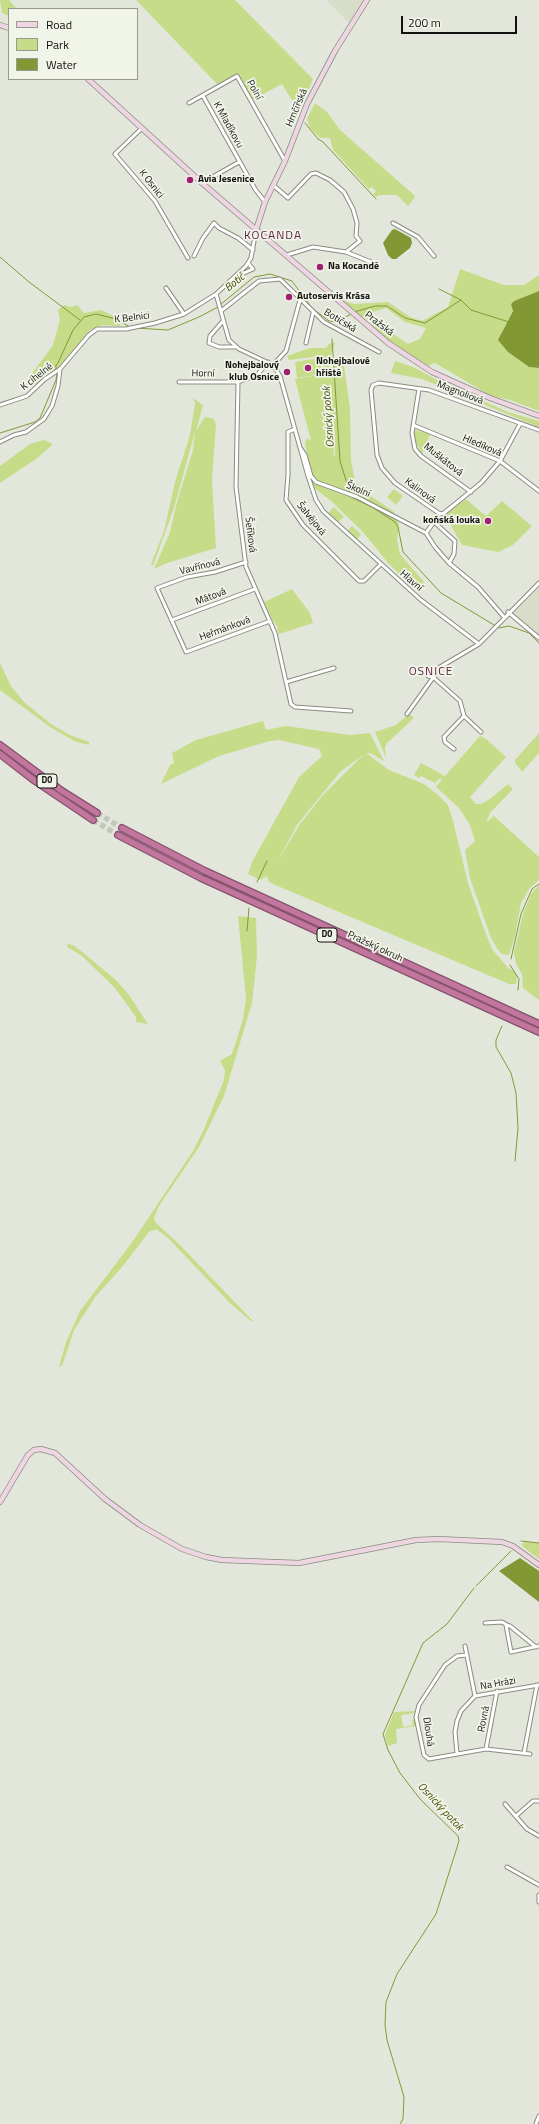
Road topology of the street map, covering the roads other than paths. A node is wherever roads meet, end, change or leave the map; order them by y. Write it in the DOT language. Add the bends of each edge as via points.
graph roads {
  1 [pos="367,0"];
  2 [pos="0,23"];
  3 [pos="8,28"];
  4 [pos="89,80"];
  5 [pos="203,96"];
  6 [pos="189,103"];
  7 [pos="141,129"];
  8 [pos="285,161"];
  9 [pos="239,162"];
  10 [pos="202,182"];
  11 [pos="273,185"];
  12 [pos="265,202"];
  13 [pos="393,224"];
  14 [pos="256,230"];
  15 [pos="253,250"];
  16 [pos="346,252"];
  17 [pos="287,255"];
  18 [pos="194,256"];
  19 [pos="434,256"];
  20 [pos="188,258"];
  21 [pos="371,262"];
  22 [pos="248,263"];
  23 [pos="240,272"];
  24 [pos="166,288"];
  25 [pos="216,294"];
  26 [pos="300,300"];
  27 [pos="221,309"];
  28 [pos="313,313"];
  29 [pos="184,314"];
  30 [pos="223,321"];
  31 [pos="306,343"];
  32 [pos="236,347"];
  33 [pos="379,352"];
  34 [pos="268,362"];
  35 [pos="273,366"];
  36 [pos="58,370"];
  37 [pos="179,382"];
  38 [pos="238,382"];
  39 [pos="373,386"];
  40 [pos="419,389"];
  41 [pos="0,405"];
  42 [pos="539,416"];
  43 [pos="520,424"];
  44 [pos="413,426"];
  45 [pos="295,429"];
  46 [pos="539,430"];
  47 [pos="0,442"];
  48 [pos="301,449"];
  49 [pos="500,461"];
  50 [pos="539,491"];
  51 [pos="471,492"];
  52 [pos="426,533"];
  53 [pos="246,562"];
  54 [pos="449,563"];
  55 [pos="380,565"];
  56 [pos="539,583"];
  57 [pos="255,589"];
  58 [pos="508,612"];
  59 [pos="504,617"];
  60 [pos="172,620"];
  61 [pos="270,621"];
  62 [pos="539,638"];
  63 [pos="479,644"];
  64 [pos="186,652"];
  65 [pos="334,668"];
  66 [pos="435,670"];
  67 [pos="433,677"];
  68 [pos="286,682"];
  69 [pos="351,711"];
  70 [pos="407,714"];
  71 [pos="464,716"];
  72 [pos="481,732"];
  73 [pos="0,744"];
  74 [pos="454,749"];
  75 [pos="0,754"];
  76 [pos="97,813"];
  77 [pos="92,820"];
  78 [pos="122,828"];
  79 [pos="118,835"];
  80 [pos="539,1024"];
  81 [pos="539,1032"];
  82 [pos="0,1502"];
  83 [pos="539,1565"];
  84 [pos="485,1624"];
  85 [pos="507,1625"];
  86 [pos="465,1646"];
  87 [pos="537,1647"];
  88 [pos="467,1655"];
  89 [pos="538,1685"];
  90 [pos="497,1692"];
  91 [pos="475,1696"];
  92 [pos="486,1749"];
  93 [pos="457,1754"];
  94 [pos="524,1754"];
  95 [pos="530,1754"];
  96 [pos="539,1801"];
  97 [pos="505,1804"];
  98 [pos="516,1816"];
  99 [pos="539,1836"];
  100 [pos="507,1867"];
  101 [pos="539,1885"];
  102 [pos="539,1895"];
  103 [pos="539,1902"];
  104 [pos="539,2116"];
  105 [pos="536,2124"];
  1 -- 8 [label="street, Hrnčířská" via="320,79"];
  2 -- 3 [label="street"];
  4 -- 7 [label="street, Pražská"];
  5 -- 6 [label="street, Polní"];
  5 -- 8 [label="street, Polní" via="237,76"];
  5 -- 9 [label="street, K Mladíkovu"];
  7 -- 10 [label="street, Pražská"];
  7 -- 20 [label="street, K Osnici" via="115,154 155,201"];
  8 -- 11 [label="street, Hrnčířská"];
  9 -- 10 [label="street, K Mladíkovu"];
  9 -- 12 [label="street, K Mladíkovu"];
  10 -- 14 [label="street, Pražská"];
  11 -- 12 [label="street, Hrnčířská"];
  11 -- 16 [label="street" via="288,198 311,174 316,173 330,180 344,192 353,209 357,223 356,236 360,241"];
  12 -- 14 [label="street, Hrnčířská"];
  13 -- 19 [label="street" via="418,237"];
  14 -- 15 [label="street"];
  14 -- 17 [label="street, Pražská"];
  15 -- 18 [label="street" via="214,223"];
  15 -- 22 [label="street"];
  16 -- 17 [label="street" via="314,247"];
  16 -- 21 [label="street"];
  17 -- 42 [label="street, Pražská" via="349,311 432,372 484,396"];
  22 -- 23 [label="street"];
  22 -- 23 [label="street" via="253,269"];
  23 -- 25 [label="street"];
  24 -- 29 [label="street"];
  25 -- 27 [label="street"];
  25 -- 29 [label="street, K Belnici"];
  26 -- 27 [label="street, Botičská" via="282,279 264,279"];
  26 -- 28 [label="street, Botičská"];
  26 -- 35 [label="street" via="286,351"];
  27 -- 30 [label="street"];
  28 -- 31 [label="street"];
  28 -- 33 [label="street, Botičská" via="335,330"];
  29 -- 36 [label="street, K Belnici" via="155,324 97,329"];
  30 -- 32 [label="street" via="227,336"];
  30 -- 32 [label="street" via="210,336 209,343 218,347"];
  32 -- 34 [label="street"];
  34 -- 35 [label="street"];
  34 -- 38 [label="street, Horní" via="257,375"];
  35 -- 45 [label="street" via="280,376"];
  36 -- 41 [label="street, K cihelně" via="27,396"];
  36 -- 47 [label="street" via="54,400 49,413 26,432"];
  37 -- 38 [label="street, Horní"];
  38 -- 53 [label="street, Šeříková" via="236,482"];
  39 -- 40 [label="street, Magnoliová" via="379,383"];
  39 -- 51 [label="street, Kalinová" via="370,392 377,455 387,476 440,514"];
  40 -- 43 [label="street, Magnoliová" via="429,390"];
  40 -- 44 [label="street, Muškátová"];
  43 -- 46 [label="street, Magnoliová"];
  43 -- 49 [label="street, Kalinová"];
  44 -- 49 [label="street, Hledíková"];
  44 -- 51 [label="street, Muškátová" via="413,442 421,456"];
  45 -- 48 [label="street"];
  45 -- 55 [label="street, Šalvějová" via="288,432 286,500 304,525 359,581 364,581"];
  48 -- 52 [label="street, Školní" via="306,455 311,476 316,482 357,497"];
  48 -- 55 [label="street, Hlavní" via="316,500 323,511"];
  49 -- 50 [label="street, Hledíková"];
  49 -- 51 [label="street, Kalinová"];
  52 -- 54 [label="street, Školní"];
  52 -- 54 [label="street" via="434,522 455,541 454,554"];
  53 -- 57 [label="street, Šeříková"];
  53 -- 60 [label="street, Vavřínová" via="216,572 193,575 157,588"];
  54 -- 59 [label="street, Školní" via="478,588"];
  55 -- 63 [label="street, Hlavní"];
  56 -- 58 [label="street"];
  57 -- 60 [label="street, Mátová"];
  57 -- 61 [label="street, Šeříková"];
  58 -- 59 [label="street"];
  58 -- 62 [label="street"];
  59 -- 63 [label="street"];
  60 -- 64 [label="street, Vavřínová"];
  61 -- 64 [label="street, Heřmánková"];
  61 -- 68 [label="street, Šeříková"];
  63 -- 66 [label="street"];
  65 -- 68 [label="street"];
  66 -- 67 [label="street" via="436,674"];
  66 -- 67 [label="street" via="430,668 427,671 428,676"];
  67 -- 70 [label="street"];
  67 -- 71 [label="street" via="460,701"];
  68 -- 69 [label="street, Šeříková" via="290,704 295,707"];
  71 -- 72 [label="street"];
  71 -- 74 [label="street" via="444,737"];
  73 -- 76 [label="highway, D0" via="62,791"];
  75 -- 77 [label="highway, D0" via="35,782"];
  78 -- 80 [label="highway, Pražský okruh / D0" via="205,871"];
  79 -- 81 [label="highway, Pražský okruh / D0" via="201,878"];
  82 -- 83 [label="street" via="28,1455 34,1450 41,1449 55,1454 105,1499 140,1525 182,1549 206,1557 299,1563 416,1540 439,1538 502,1542 513,1546"];
  84 -- 85 [label="street" via="502,1622"];
  85 -- 87 [label="street"];
  85 -- 87 [label="street" via="511,1652"];
  86 -- 88 [label="street"];
  88 -- 91 [label="street"];
  88 -- 93 [label="street, Dlouhá" via="457,1656 445,1665 420,1705 416,1717 424,1755 429,1759"];
  89 -- 90 [label="street, Na Hrázi"];
  89 -- 94 [label="street"];
  90 -- 91 [label="street, Na Hrázi"];
  90 -- 92 [label="street, Rovná"];
  91 -- 93 [label="street, Na Hrázi" via="461,1711 457,1721"];
  92 -- 93 [label="street, Dlouhá"];
  92 -- 94 [label="street, Dlouhá"];
  94 -- 95 [label="street, Dlouhá"];
  96 -- 98 [label="street" via="533,1801"];
  97 -- 98 [label="street"];
  98 -- 99 [label="street" via="527,1829"];
  100 -- 101 [label="street"];
  102 -- 103 [label="street"];
  104 -- 105 [label="street"];
}
